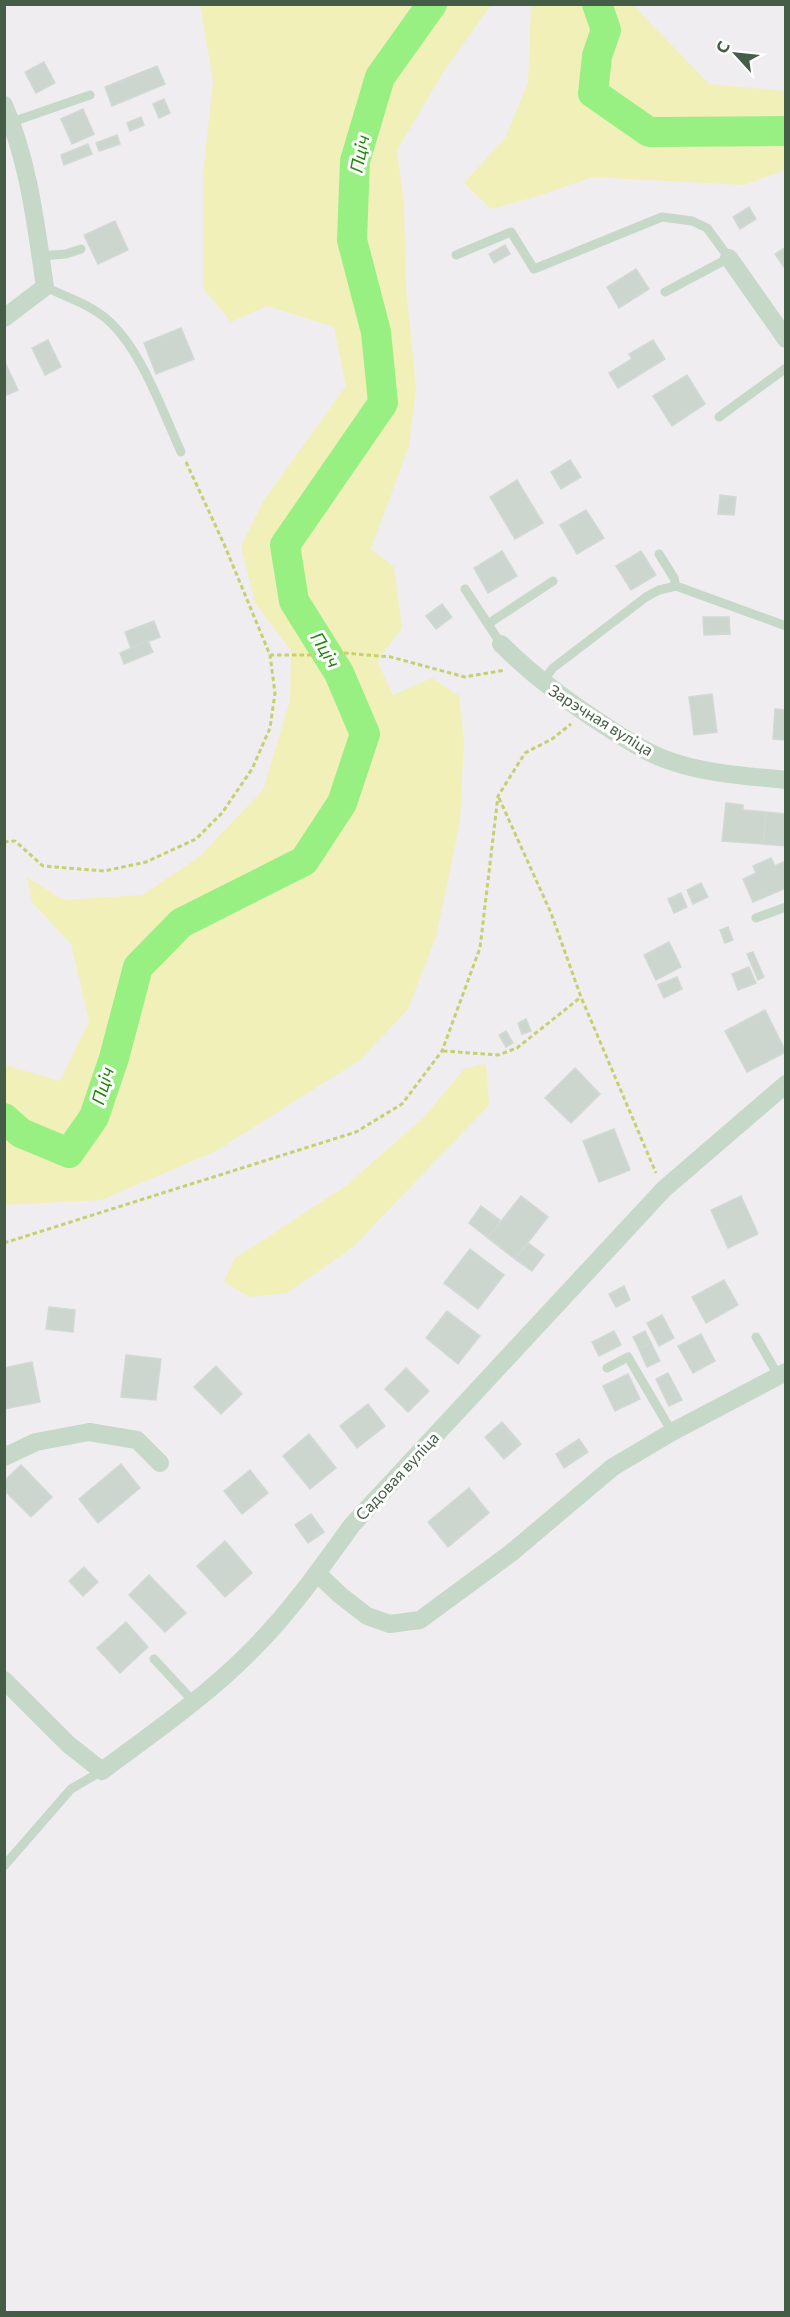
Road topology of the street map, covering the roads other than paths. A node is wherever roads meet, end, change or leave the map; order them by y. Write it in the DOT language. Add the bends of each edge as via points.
graph roads {
  1 [pos="90,95"];
  2 [pos="4,105"];
  3 [pos="12,122"];
  4 [pos="81,249"];
  5 [pos="456,255"];
  6 [pos="40,256"];
  7 [pos="729,258"];
  8 [pos="45,287"];
  9 [pos="665,292"];
  10 [pos="4,318"];
  11 [pos="786,339"];
  12 [pos="786,368"];
  13 [pos="719,417"];
  14 [pos="181,452"];
  15 [pos="659,554"];
  16 [pos="553,581"];
  17 [pos="676,586"];
  18 [pos="465,589"];
  19 [pos="488,624"];
  20 [pos="786,626"];
  21 [pos="501,644"];
  22 [pos="542,682"];
  23 [pos="786,780"];
  24 [pos="786,907"];
  25 [pos="756,918"];
  26 [pos="786,1084"];
  27 [pos="756,1337"];
  28 [pos="607,1368"];
  29 [pos="782,1374"];
  30 [pos="672,1432"];
  31 [pos="4,1457"];
  32 [pos="160,1463"];
  33 [pos="318,1574"];
  34 [pos="154,1659"];
  35 [pos="4,1680"];
  36 [pos="193,1701"];
  37 [pos="102,1771"];
  38 [pos="4,1866"];
  1 -- 3 [label="lane"];
  2 -- 3 [label="street"];
  3 -- 6 [label="street" via="35,217"];
  4 -- 6 [label="lane"];
  5 -- 7 [label="lane" via="511,232 534,268 662,217 692,221 707,228"];
  6 -- 8 [label="street"];
  7 -- 9 [label="lane"];
  7 -- 11 [label="street"];
  8 -- 10 [label="street"];
  8 -- 14 [label="lane" via="86,305 110,322 134,353"];
  12 -- 13 [label="lane"];
  15 -- 17 [label="lane"];
  16 -- 19 [label="lane"];
  17 -- 20 [label="lane"];
  17 -- 22 [label="lane" via="646,597 553,668"];
  18 -- 19 [label="lane"];
  19 -- 21 [label="lane"];
  21 -- 22 [label="street, Зарэчная вуліца"];
  22 -- 23 [label="street, Зарэчная вуліца" via="634,744 669,761 714,772"];
  24 -- 25 [label="lane"];
  26 -- 33 [label="street, Садовая вуліца" via="664,1190 352,1525"];
  27 -- 29 [label="lane"];
  28 -- 30 [label="lane" via="628,1357"];
  29 -- 30 [label="street"];
  30 -- 33 [label="street" via="613,1467 511,1553 420,1620 390,1624 367,1616"];
  31 -- 32 [label="street" via="36,1443 89,1432 137,1440"];
  33 -- 36 [label="street, Садовая вуліца" via="252,1650"];
  34 -- 36 [label="lane"];
  35 -- 37 [label="street" via="68,1744"];
  36 -- 37 [label="street, Садовая вуліца"];
  37 -- 38 [label="lane" via="71,1789"];
}
